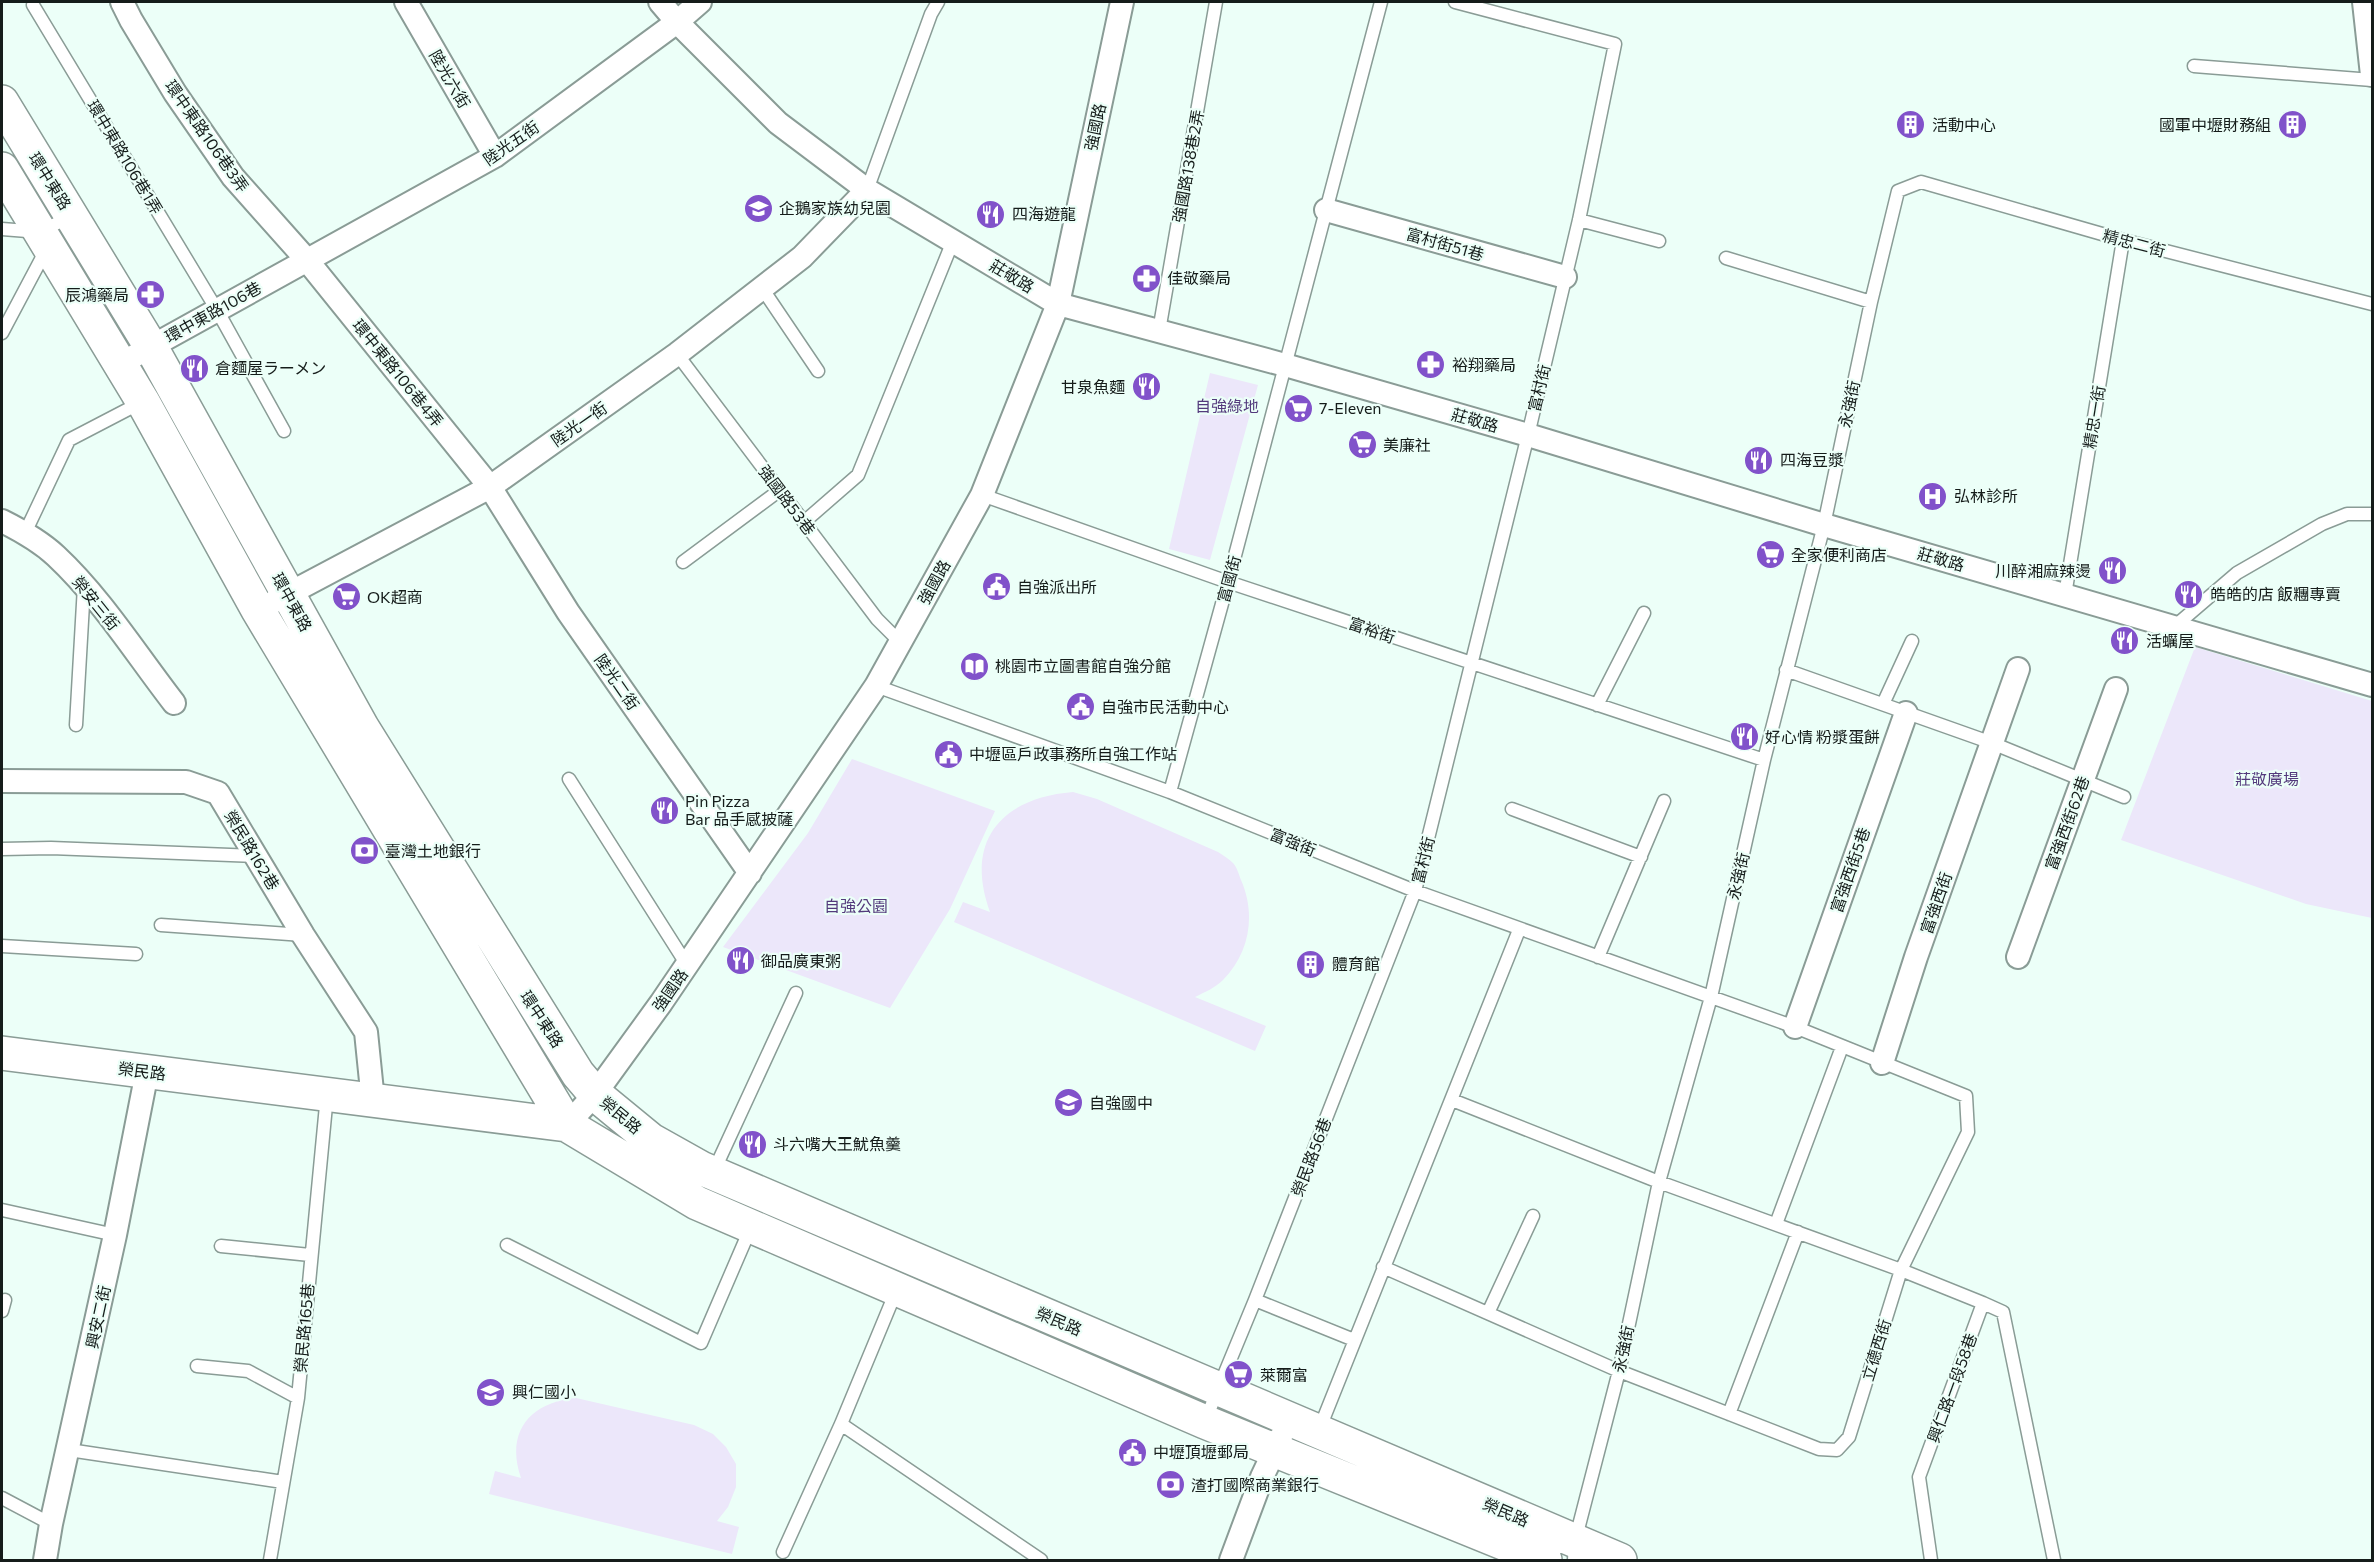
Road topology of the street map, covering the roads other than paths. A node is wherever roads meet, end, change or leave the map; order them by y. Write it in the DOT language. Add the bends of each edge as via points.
graph roads {
  1 [pos="122,2"];
  2 [pos="406,2"];
  3 [pos="660,2"];
  4 [pos="700,2"];
  5 [pos="939,2"];
  6 [pos="1122,2"];
  7 [pos="1216,2"];
  8 [pos="1381,2"];
  9 [pos="1455,2"];
  10 [pos="2364,2"];
  11 [pos="33,5"];
  12 [pos="677,22"];
  13 [pos="2194,66"];
  14 [pos="2373,75"];
  15 [pos="2373,80"];
  16 [pos="2,102"];
  17 [pos="495,156"];
  18 [pos="2,170"];
  19 [pos="867,190"];
  20 [pos="1898,191"];
  21 [pos="1326,210"];
  22 [pos="72,216"];
  23 [pos="1579,220"];
  24 [pos="2,230"];
  25 [pos="44,239"];
  26 [pos="2123,240"];
  27 [pos="953,241"];
  28 [pos="1659,241"];
  29 [pos="1726,258"];
  30 [pos="306,260"];
  31 [pos="1565,277"];
  32 [pos="762,288"];
  33 [pos="1871,302"];
  34 [pos="1058,304"];
  35 [pos="2373,304"];
  36 [pos="217,310"];
  37 [pos="1159,331"];
  38 [pos="2,333"];
  39 [pos="151,347"];
  40 [pos="677,354"];
  41 [pos="120,364"];
  42 [pos="1285,365"];
  43 [pos="818,371"];
  44 [pos="142,402"];
  45 [pos="284,431"];
  46 [pos="1528,435"];
  47 [pos="490,487"];
  48 [pos="780,490"];
  49 [pos="982,495"];
  50 [pos="2373,514"];
  51 [pos="2,520"];
  52 [pos="804,522"];
  53 [pos="1824,525"];
  54 [pos="24,533"];
  55 [pos="683,562"];
  56 [pos="1228,582"];
  57 [pos="84,585"];
  58 [pos="287,594"];
  59 [pos="2065,595"];
  60 [pos="258,610"];
  61 [pos="1644,613"];
  62 [pos="2174,627"];
  63 [pos="1912,641"];
  64 [pos="900,642"];
  65 [pos="1472,664"];
  66 [pos="2018,669"];
  67 [pos="1786,670"];
  68 [pos="2373,685"];
  69 [pos="876,686"];
  70 [pos="2116,689"];
  71 [pos="174,703"];
  72 [pos="1883,704"];
  73 [pos="1597,705"];
  74 [pos="1906,713"];
  75 [pos="76,726"];
  76 [pos="1992,743"];
  77 [pos="1764,760"];
  78 [pos="569,778"];
  79 [pos="2083,780"];
  80 [pos="2,781"];
  81 [pos="1170,792"];
  82 [pos="2124,797"];
  83 [pos="1664,801"];
  84 [pos="1512,809"];
  85 [pos="2,849"];
  86 [pos="257,856"];
  87 [pos="1641,857"];
  88 [pos="750,873"];
  89 [pos="1415,891"];
  90 [pos="161,925"];
  91 [pos="1519,930"];
  92 [pos="303,935"];
  93 [pos="2,946"];
  94 [pos="136,954"];
  95 [pos="1598,957"];
  96 [pos="2018,957"];
  97 [pos="687,965"];
  98 [pos="796,993"];
  99 [pos="1711,997"];
  100 [pos="1795,1027"];
  101 [pos="1842,1047"];
  102 [pos="2,1053"];
  103 [pos="1882,1063"];
  104 [pos="147,1072"];
  105 [pos="327,1094"];
  106 [pos="595,1094"];
  107 [pos="1452,1100"];
  108 [pos="373,1101"];
  109 [pos="567,1125"];
  110 [pos="1659,1182"];
  111 [pos="707,1189"];
  112 [pos="2,1210"];
  113 [pos="758,1211"];
  114 [pos="1533,1216"];
  115 [pos="1776,1224"];
  116 [pos="1798,1232"];
  117 [pos="115,1235"];
  118 [pos="507,1245"];
  119 [pos="221,1246"];
  120 [pos="310,1255"];
  121 [pos="1383,1267"];
  122 [pos="1901,1270"];
  123 [pos="903,1273"];
  124 [pos="1255,1300"];
  125 [pos="1983,1303"];
  126 [pos="1488,1313"];
  127 [pos="1354,1340"];
  128 [pos="197,1366"];
  129 [pos="1619,1371"];
  130 [pos="1219,1389"];
  131 [pos="298,1398"];
  132 [pos="1729,1414"];
  133 [pos="1289,1419"];
  134 [pos="1205,1422"];
  135 [pos="841,1424"];
  136 [pos="1318,1432"];
  137 [pos="69,1450"];
  138 [pos="1275,1451"];
  139 [pos="283,1482"];
  140 [pos="2,1498"];
  141 [pos="51,1524"];
  142 [pos="1575,1551"];
  143 [pos="783,1552"];
  144 [pos="45,1560"];
  145 [pos="270,1560"];
  146 [pos="1041,1560"];
  147 [pos="1231,1560"];
  148 [pos="1545,1560"];
  149 [pos="1620,1560"];
  150 [pos="1931,1560"];
  151 [pos="2054,1560"];
  1 -- 30 [label="street, 環中東路106巷3弄" via="175,93 233,177"];
  2 -- 17 [label="street, 陸光六街"];
  3 -- 12 [label="street, 莊敬路"];
  4 -- 12 [label="street, 陸光五街"];
  5 -- 19 [label="lane"];
  6 -- 34 [label="street, 強國路"];
  7 -- 37 [label="lane, 強國路138巷2弄"];
  8 -- 21 [label="lane"];
  9 -- 23 [label="lane, 富村街" via="1615,44"];
  10 -- 14 [label="street"];
  11 -- 36 [label="lane, 環中東路106巷1弄"];
  12 -- 17 [label="street, 陸光五街"];
  12 -- 19 [label="street, 莊敬路" via="778,123"];
  13 -- 15 [label="lane"];
  16 -- 22 [label="street, 環中東路"];
  17 -- 30 [label="street, 陸光五街"];
  18 -- 25 [label="street, 環中東路"];
  19 -- 27 [label="street, 莊敬路"];
  19 -- 32 [label="street, 陸光一街" via="802,256"];
  20 -- 26 [label="lane, 精忠二街" via="1921,182"];
  20 -- 33 [label="lane, 永強街"];
  21 -- 31 [label="street, 富村街51巷"];
  21 -- 42 [label="lane"];
  22 -- 25 [label="lane"];
  22 -- 39 [label="street, 環中東路"];
  23 -- 28 [label="lane"];
  23 -- 31 [label="lane, 富村街"];
  24 -- 25 [label="lane"];
  25 -- 38 [label="lane"];
  25 -- 41 [label="street, 環中東路"];
  26 -- 35 [label="lane, 精忠二街"];
  26 -- 59 [label="lane, 精忠一街"];
  27 -- 34 [label="street, 莊敬路"];
  27 -- 52 [label="lane" via="858,475"];
  29 -- 33 [label="lane"];
  30 -- 36 [label="street, 環中東路106巷"];
  30 -- 47 [label="street, 環中東路106巷4弄"];
  31 -- 46 [label="lane, 富村街"];
  32 -- 40 [label="street, 陸光一街"];
  32 -- 43 [label="lane"];
  33 -- 53 [label="lane, 永強街"];
  34 -- 37 [label="street, 莊敬路"];
  34 -- 49 [label="street, 強國路"];
  36 -- 39 [label="street, 環中東路106巷"];
  36 -- 45 [label="lane, 環中東路106巷1弄"];
  37 -- 42 [label="street, 莊敬路"];
  39 -- 41 [label="street, 環中東路106巷"];
  39 -- 58 [label="street, 環中東路"];
  40 -- 47 [label="street, 陸光一街"];
  40 -- 48 [label="lane, 強國路53巷"];
  41 -- 44 [label="street, 環中東路"];
  42 -- 46 [label="street, 莊敬路"];
  42 -- 56 [label="lane, 富國街"];
  44 -- 54 [label="lane" via="69,440"];
  44 -- 60 [label="street, 環中東路"];
  46 -- 53 [label="street, 莊敬路"];
  46 -- 65 [label="lane, 富村街"];
  47 -- 58 [label="street, 陸光一街"];
  47 -- 88 [label="street, 陸光二街" via="568,612"];
  48 -- 52 [label="lane, 強國路53巷"];
  48 -- 55 [label="lane"];
  49 -- 56 [label="lane, 富裕街"];
  49 -- 64 [label="street, 強國路"];
  50 -- 62 [label="lane" via="2347,514 2322,524 2237,573"];
  51 -- 54 [label="street, 榮安三街"];
  52 -- 64 [label="lane, 強國路53巷" via="877,619"];
  53 -- 59 [label="street, 莊敬路"];
  53 -- 67 [label="lane, 永強街"];
  54 -- 57 [label="street, 榮安三街" via="54,555"];
  56 -- 65 [label="lane, 富裕街"];
  56 -- 81 [label="lane, 富國街"];
  57 -- 71 [label="street, 榮安三街"];
  57 -- 75 [label="lane"];
  58 -- 60 [label="street, 陸光一街"];
  58 -- 106 [label="street, 環中東路" via="362,727 527,994"];
  59 -- 62 [label="street, 莊敬路"];
  60 -- 109 [label="street, 環中東路"];
  61 -- 73 [label="lane"];
  62 -- 68 [label="street, 莊敬路"];
  63 -- 72 [label="lane"];
  64 -- 69 [label="street, 強國路"];
  65 -- 73 [label="lane, 富裕街"];
  65 -- 89 [label="lane, 富村街"];
  66 -- 76 [label="street, 富強西街"];
  67 -- 72 [label="lane"];
  67 -- 77 [label="lane, 永強街"];
  69 -- 81 [label="lane, 富強街"];
  69 -- 88 [label="street, 強國路"];
  70 -- 79 [label="street, 富強西街62巷"];
  72 -- 74 [label="lane"];
  73 -- 77 [label="lane, 富裕街"];
  74 -- 76 [label="lane"];
  74 -- 100 [label="street, 富強西街5巷"];
  76 -- 79 [label="lane"];
  76 -- 103 [label="street, 富強西街"];
  77 -- 99 [label="lane, 永強街"];
  78 -- 97 [label="lane"];
  79 -- 82 [label="lane"];
  79 -- 96 [label="street, 富強西街62巷"];
  80 -- 86 [label="street, 榮民路162巷" via="186,782 218,793"];
  81 -- 89 [label="lane, 富強街"];
  83 -- 87 [label="lane"];
  84 -- 87 [label="lane"];
  85 -- 86 [label="lane"];
  86 -- 92 [label="street, 榮民路162巷"];
  87 -- 95 [label="lane"];
  88 -- 97 [label="street, 強國路"];
  89 -- 91 [label="lane, 富強街"];
  89 -- 124 [label="lane, 榮民路56巷"];
  90 -- 92 [label="lane"];
  91 -- 95 [label="lane, 富強街"];
  91 -- 107 [label="lane"];
  92 -- 108 [label="street, 榮民路162巷" via="366,1032"];
  93 -- 94 [label="lane"];
  95 -- 99 [label="lane, 富強街"];
  97 -- 106 [label="street, 強國路"];
  98 -- 111 [label="lane"];
  99 -- 100 [label="lane"];
  99 -- 110 [label="lane, 永強街"];
  100 -- 101 [label="lane"];
  101 -- 103 [label="lane"];
  101 -- 115 [label="lane"];
  102 -- 104 [label="street, 榮民路"];
  103 -- 122 [label="lane" via="1966,1096 1968,1132"];
  104 -- 105 [label="street, 榮民路"];
  104 -- 117 [label="street, 興安二街"];
  105 -- 108 [label="street, 榮民路"];
  105 -- 120 [label="lane, 榮民路165巷"];
  106 -- 109 [label="street, 榮民路"];
  106 -- 111 [label="street, 榮民路"];
  107 -- 110 [label="lane"];
  107 -- 121 [label="lane"];
  108 -- 109 [label="street, 榮民路"];
  109 -- 111 [label="street, 榮民路"];
  110 -- 115 [label="lane"];
  110 -- 129 [label="lane, 永強街"];
  111 -- 113 [label="street, 榮民路"];
  112 -- 117 [label="lane"];
  113 -- 118 [label="lane" via="701,1342"];
  113 -- 123 [label="street, 榮民路"];
  114 -- 126 [label="lane"];
  115 -- 116 [label="lane"];
  116 -- 122 [label="lane"];
  116 -- 132 [label="lane"];
  117 -- 137 [label="street, 興安二街"];
  119 -- 120 [label="lane"];
  120 -- 131 [label="lane, 榮民路165巷"];
  121 -- 126 [label="lane, 立德西街"];
  121 -- 127 [label="lane"];
  122 -- 125 [label="lane"];
  122 -- 132 [label="lane, 立德西街" via="1849,1437 1837,1450 1819,1449"];
  123 -- 130 [label="street, 榮民路"];
  123 -- 134 [label="street, 榮民路"];
  123 -- 135 [label="lane"];
  124 -- 127 [label="lane"];
  124 -- 130 [label="lane, 榮民路56巷"];
  125 -- 150 [label="lane, 興仁路一段58巷" via="1919,1477"];
  125 -- 151 [label="lane" via="2003,1312"];
  126 -- 129 [label="lane, 立德西街"];
  127 -- 136 [label="lane"];
  128 -- 131 [label="lane" via="248,1371"];
  129 -- 132 [label="lane, 立德西街"];
  129 -- 142 [label="lane, 永強街"];
  130 -- 133 [label="street, 榮民路"];
  130 -- 134 [label="lane, 榮民路56巷"];
  131 -- 139 [label="lane, 榮民路165巷"];
  133 -- 136 [label="street, 榮民路"];
  133 -- 138 [label="street"];
  134 -- 138 [label="street, 榮民路"];
  135 -- 143 [label="lane"];
  135 -- 146 [label="lane"];
  136 -- 142 [label="street, 榮民路"];
  137 -- 139 [label="lane"];
  137 -- 141 [label="street, 興安二街"];
  138 -- 147 [label="street"];
  138 -- 148 [label="street, 榮民路"];
  139 -- 145 [label="lane, 榮民路165巷"];
  140 -- 141 [label="lane"];
  141 -- 144 [label="street, 興安二街"];
  142 -- 149 [label="street, 榮民路"];
}
